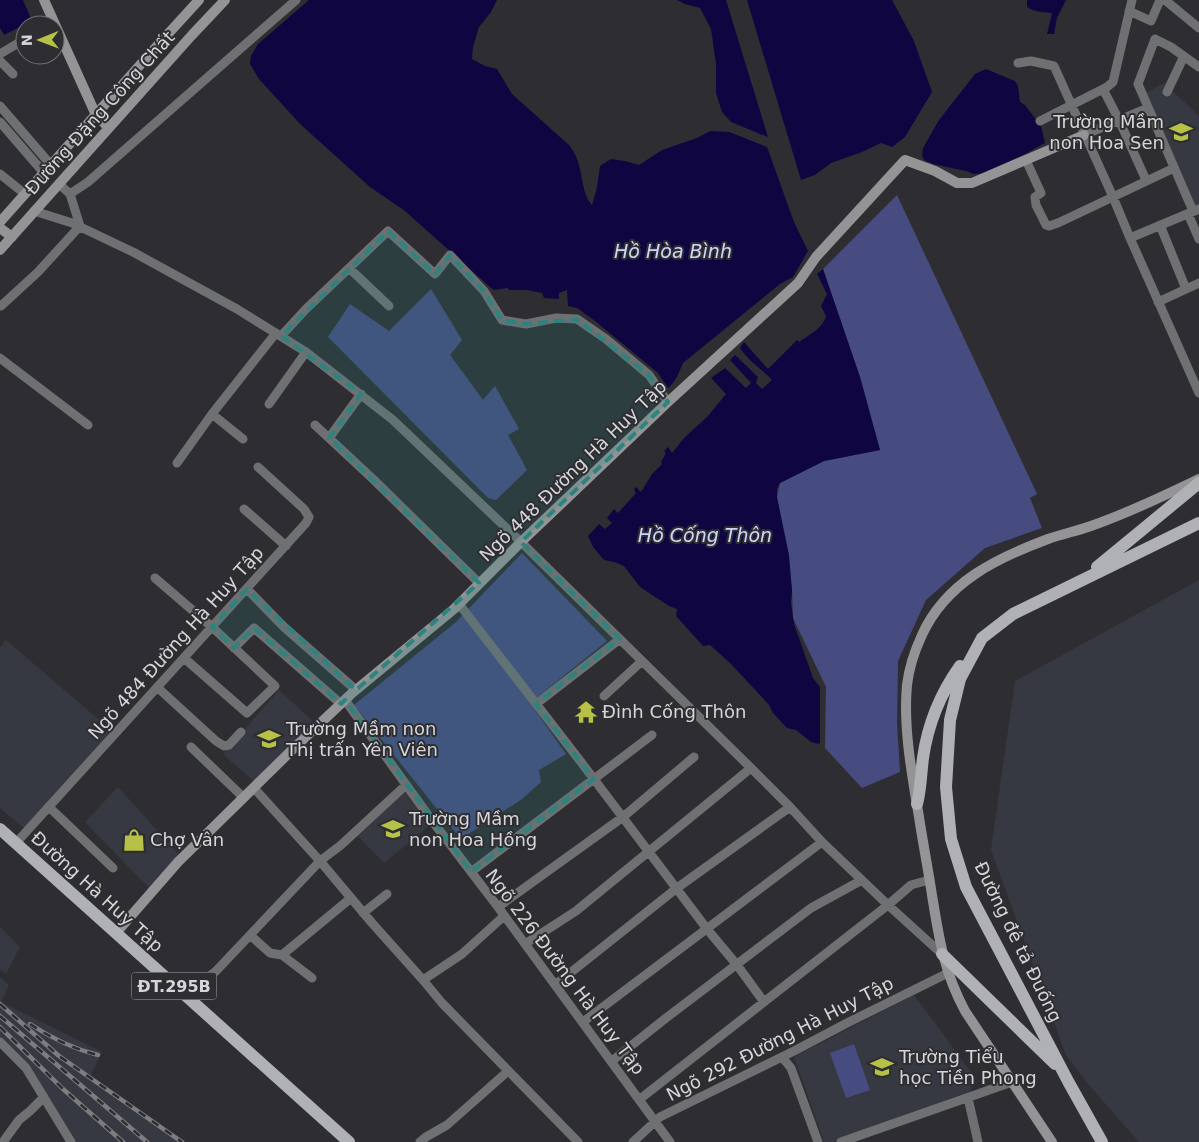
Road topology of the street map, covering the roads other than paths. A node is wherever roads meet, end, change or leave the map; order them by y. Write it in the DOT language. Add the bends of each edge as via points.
graph roads {
  1 [pos="44,0"];
  2 [pos="199,0"];
  3 [pos="225,0"];
  4 [pos="296,0"];
  5 [pos="1132,0"];
  6 [pos="1160,0"];
  7 [pos="1164,0"];
  8 [pos="1129,11"];
  9 [pos="49,15"];
  10 [pos="1199,28"];
  11 [pos="15,45"];
  12 [pos="65,51"];
  13 [pos="0,54"];
  14 [pos="1184,56"];
  15 [pos="0,61"];
  16 [pos="1018,63"];
  17 [pos="1199,67"];
  18 [pos="13,74"];
  19 [pos="1103,90"];
  20 [pos="1167,92"];
  21 [pos="1071,105"];
  22 [pos="0,106"];
  23 [pos="1148,108"];
  24 [pos="96,115"];
  25 [pos="1119,120"];
  26 [pos="1040,121"];
  27 [pos="0,122"];
  28 [pos="109,128"];
  29 [pos="1084,135"];
  30 [pos="1026,160"];
  31 [pos="51,165"];
  32 [pos="1174,168"];
  33 [pos="44,173"];
  34 [pos="0,174"];
  35 [pos="1146,180"];
  36 [pos="59,184"];
  37 [pos="25,194"];
  38 [pos="70,194"];
  39 [pos="1113,197"];
  40 [pos="34,211"];
  41 [pos="1193,211"];
  42 [pos="2,218"];
  43 [pos="1160,225"];
  44 [pos="80,226"];
  45 [pos="0,228"];
  46 [pos="12,237"];
  47 [pos="1130,238"];
  48 [pos="1199,239"];
  49 [pos="0,250"];
  50 [pos="349,268"];
  51 [pos="1199,283"];
  52 [pos="1186,289"];
  53 [pos="1158,302"];
  54 [pos="0,306"];
  55 [pos="390,306"];
  56 [pos="279,334"];
  57 [pos="306,352"];
  58 [pos="0,358"];
  59 [pos="1199,393"];
  60 [pos="361,394"];
  61 [pos="668,402"];
  62 [pos="269,404"];
  63 [pos="212,414"];
  64 [pos="88,425"];
  65 [pos="315,425"];
  66 [pos="329,438"];
  67 [pos="243,440"];
  68 [pos="178,463"];
  69 [pos="258,467"];
  70 [pos="1199,479"];
  71 [pos="1199,483"];
  72 [pos="244,509"];
  73 [pos="1199,523"];
  74 [pos="521,542"];
  75 [pos="286,546"];
  76 [pos="155,578"];
  77 [pos="1080,581"];
  78 [pos="479,584"];
  79 [pos="247,589"];
  80 [pos="459,604"];
  81 [pos="212,628"];
  82 [pos="982,638"];
  83 [pos="620,640"];
  84 [pos="234,648"];
  85 [pos="184,658"];
  86 [pos="642,661"];
  87 [pos="158,688"];
  88 [pos="356,690"];
  89 [pos="604,696"];
  90 [pos="343,702"];
  91 [pos="536,704"];
  92 [pos="241,732"];
  93 [pos="652,735"];
  94 [pos="191,748"];
  95 [pos="694,757"];
  96 [pos="751,768"];
  97 [pos="594,778"];
  98 [pos="406,785"];
  99 [pos="254,788"];
  100 [pos="244,798"];
  101 [pos="917,804"];
  102 [pos="49,807"];
  103 [pos="790,807"];
  104 [pos="623,817"];
  105 [pos="0,829"];
  106 [pos="822,842"];
  107 [pos="16,843"];
  108 [pos="649,852"];
  109 [pos="320,861"];
  110 [pos="112,868"];
  111 [pos="471,872"];
  112 [pos="862,880"];
  113 [pos="930,880"];
  114 [pos="677,888"];
  115 [pos="387,894"];
  116 [pos="351,898"];
  117 [pos="888,905"];
  118 [pos="498,908"];
  119 [pos="363,913"];
  120 [pos="504,916"];
  121 [pos="707,929"];
  122 [pos="116,933"];
  123 [pos="250,935"];
  124 [pos="525,944"];
  125 [pos="942,954"];
  126 [pos="282,955"];
  127 [pos="737,965"];
  128 [pos="948,973"];
  129 [pos="312,978"];
  130 [pos="423,980"];
  131 [pos="556,985"];
  132 [pos="186,996"];
  133 [pos="764,1002"];
  134 [pos="583,1022"];
  135 [pos="0,1042"];
  136 [pos="782,1057"];
  137 [pos="612,1062"];
  138 [pos="508,1071"];
  139 [pos="1062,1071"];
  140 [pos="1012,1082"];
  141 [pos="44,1097"];
  142 [pos="968,1098"];
  143 [pos="640,1099"];
  144 [pos="656,1121"];
  145 [pos="860,1139"];
  146 [pos="3,1142"];
  147 [pos="71,1142"];
  148 [pos="349,1142"];
  149 [pos="420,1142"];
  150 [pos="578,1142"];
  151 [pos="633,1142"];
  152 [pos="670,1142"];
  153 [pos="818,1142"];
  154 [pos="841,1142"];
  155 [pos="978,1142"];
  156 [pos="1052,1142"];
  157 [pos="1102,1142"];
  1 -- 9 [label="street"];
  2 -- 24 [label="street, Đường Đặng Công Chất"];
  3 -- 28 [label="street, Đường Đặng Công Chất"];
  4 -- 38 [label="street" via="88,182"];
  5 -- 8 [label="street"];
  6 -- 8 [label="street" via="1151,21"];
  7 -- 10 [label="street"];
  8 -- 19 [label="street" via="1113,82"];
  11 -- 13 [label="street"];
  12 -- 24 [label="street"];
  14 -- 17 [label="street"];
  14 -- 20 [label="street"];
  14 -- 23 [label="street" via="1155,39 1138,84"];
  15 -- 18 [label="street"];
  16 -- 21 [label="street" via="1054,66"];
  19 -- 21 [label="street"];
  19 -- 25 [label="street"];
  21 -- 26 [label="street"];
  21 -- 29 [label="street"];
  22 -- 31 [label="street"];
  23 -- 25 [label="street"];
  23 -- 32 [label="street"];
  24 -- 28 [label="street"];
  24 -- 31 [label="street, Đường Đặng Công Chất"];
  25 -- 29 [label="street"];
  25 -- 35 [label="street"];
  27 -- 33 [label="street"];
  28 -- 36 [label="street, Đường Đặng Công Chất"];
  29 -- 30 [label="street, Ngõ 448 Đường Hà Huy Tập"];
  29 -- 39 [label="street"];
  30 -- 39 [label="street" via="1041,193 1034,197 1046,225 1058,224"];
  30 -- 61 [label="street, Ngõ 448 Đường Hà Huy Tập" via="972,184 957,184 935,171 904,160 816,257 798,283"];
  31 -- 33 [label="street, Đường Đặng Công Chất"];
  32 -- 35 [label="street"];
  32 -- 41 [label="street"];
  33 -- 37 [label="street, Đường Đặng Công Chất"];
  34 -- 37 [label="street"];
  35 -- 39 [label="street"];
  36 -- 38 [label="street"];
  36 -- 40 [label="street, Đường Đặng Công Chất"];
  37 -- 42 [label="street, Đường Đặng Công Chất"];
  38 -- 44 [label="street"];
  39 -- 47 [label="street"];
  40 -- 44 [label="street"];
  40 -- 46 [label="street, Đường Đặng Công Chất"];
  41 -- 43 [label="street"];
  41 -- 48 [label="street"];
  43 -- 47 [label="street"];
  43 -- 52 [label="street"];
  44 -- 54 [label="street" via="38,272"];
  44 -- 56 [label="street"];
  45 -- 46 [label="street"];
  46 -- 49 [label="street, Đường Đặng Công Chất"];
  47 -- 53 [label="street"];
  50 -- 55 [label="street"];
  50 -- 56 [label="street"];
  50 -- 61 [label="street" via="388,231 435,274 450,255 484,291 502,320 526,324 556,318 577,319 649,375"];
  51 -- 52 [label="street"];
  52 -- 53 [label="street"];
  53 -- 59 [label="street"];
  56 -- 57 [label="street"];
  56 -- 63 [label="street"];
  57 -- 60 [label="street"];
  57 -- 62 [label="street"];
  58 -- 64 [label="street"];
  60 -- 66 [label="street"];
  60 -- 74 [label="street" via="394,420"];
  61 -- 74 [label="street, Ngõ 448 Đường Hà Huy Tập"];
  63 -- 67 [label="street"];
  63 -- 68 [label="street"];
  65 -- 66 [label="street"];
  66 -- 78 [label="street"];
  69 -- 75 [label="street, Ngõ 484 Đường Hà Huy Tập" via="309,517"];
  70 -- 101 [label="street" via="1110,519 1005,556 971,576 947,596 926,626 907,683 906,717"];
  71 -- 77 [label="main road"];
  72 -- 75 [label="street"];
  73 -- 77 [label="main road, Đường đê tả Đuống"];
  74 -- 78 [label="street, Ngõ 448 Đường Hà Huy Tập"];
  74 -- 83 [label="street"];
  75 -- 79 [label="street, Ngõ 484 Đường Hà Huy Tập"];
  76 -- 81 [label="street"];
  77 -- 82 [label="main road, Đường đê tả Đuống" via="1013,614"];
  78 -- 80 [label="street, Ngõ 448 Đường Hà Huy Tập"];
  79 -- 81 [label="street, Ngõ 484 Đường Hà Huy Tập"];
  79 -- 88 [label="street" via="284,627"];
  80 -- 88 [label="street, Ngõ 448 Đường Hà Huy Tập"];
  80 -- 91 [label="street"];
  81 -- 84 [label="street"];
  81 -- 85 [label="street, Ngõ 484 Đường Hà Huy Tập"];
  82 -- 101 [label="main road" via="939,699 923,756"];
  82 -- 139 [label="main road, Đường đê tả Đuống" via="960,679 950,720 946,787 951,839 966,887"];
  83 -- 86 [label="street"];
  83 -- 91 [label="street"];
  84 -- 85 [label="street" via="275,686 247,713"];
  84 -- 90 [label="street, Ngõ 226 Đường Hà Huy Tập" via="254,628"];
  85 -- 87 [label="street, Ngõ 484 Đường Hà Huy Tập"];
  86 -- 89 [label="street"];
  86 -- 96 [label="street"];
  87 -- 92 [label="street" via="224,746"];
  87 -- 102 [label="street, Ngõ 484 Đường Hà Huy Tập"];
  88 -- 90 [label="street, Ngõ 448 Đường Hà Huy Tập"];
  90 -- 98 [label="street, Ngõ 226 Đường Hà Huy Tập"];
  90 -- 99 [label="street, Ngõ 448 Đường Hà Huy Tập"];
  91 -- 97 [label="street"];
  93 -- 97 [label="street"];
  94 -- 100 [label="street"];
  95 -- 104 [label="street"];
  96 -- 103 [label="street"];
  96 -- 108 [label="street"];
  97 -- 104 [label="street"];
  97 -- 111 [label="street"];
  98 -- 109 [label="street"];
  98 -- 111 [label="street, Ngõ 226 Đường Hà Huy Tập"];
  99 -- 100 [label="street, Ngõ 448 Đường Hà Huy Tập"];
  99 -- 109 [label="street"];
  100 -- 122 [label="street, Ngõ 448 Đường Hà Huy Tập" via="178,862"];
  101 -- 113 [label="street"];
  102 -- 107 [label="street, Ngõ 484 Đường Hà Huy Tập"];
  102 -- 110 [label="street"];
  103 -- 106 [label="street"];
  103 -- 114 [label="street"];
  104 -- 108 [label="street"];
  104 -- 118 [label="street"];
  105 -- 107 [label="main road, Đường Hà Huy Tập / ĐT.295B"];
  106 -- 112 [label="street"];
  106 -- 121 [label="street"];
  107 -- 122 [label="main road, Đường Hà Huy Tập / ĐT.295B"];
  108 -- 114 [label="street"];
  108 -- 124 [label="street" via="576,911"];
  109 -- 116 [label="street"];
  109 -- 123 [label="street"];
  111 -- 118 [label="street, Ngõ 226 Đường Hà Huy Tập"];
  112 -- 117 [label="street"];
  112 -- 127 [label="street" via="811,908"];
  113 -- 117 [label="street" via="911,885"];
  113 -- 125 [label="street"];
  114 -- 121 [label="street"];
  114 -- 131 [label="street"];
  115 -- 119 [label="street"];
  116 -- 119 [label="street"];
  116 -- 126 [label="street"];
  117 -- 125 [label="street"];
  117 -- 133 [label="street"];
  118 -- 120 [label="street, Ngõ 226 Đường Hà Huy Tập"];
  119 -- 130 [label="street"];
  120 -- 124 [label="street, Ngõ 226 Đường Hà Huy Tập"];
  120 -- 130 [label="street" via="462,954"];
  121 -- 127 [label="street"];
  121 -- 134 [label="street"];
  122 -- 132 [label="main road, Đường Hà Huy Tập / ĐT.295B"];
  123 -- 126 [label="street" via="270,953"];
  123 -- 132 [label="street" via="216,971"];
  124 -- 131 [label="street, Ngõ 226 Đường Hà Huy Tập"];
  125 -- 128 [label="street"];
  125 -- 139 [label="main road"];
  126 -- 129 [label="street"];
  127 -- 133 [label="street"];
  127 -- 137 [label="street"];
  128 -- 136 [label="street, Ngõ 292 Đường Hà Huy Tập"];
  128 -- 140 [label="street" via="966,1011"];
  130 -- 138 [label="street"];
  131 -- 134 [label="street, Ngõ 226 Đường Hà Huy Tập"];
  132 -- 148 [label="main road, Đường Hà Huy Tập / ĐT.295B"];
  133 -- 143 [label="street"];
  134 -- 137 [label="street, Ngõ 226 Đường Hà Huy Tập"];
  135 -- 141 [label="street" via="26,1068"];
  136 -- 144 [label="street, Ngõ 292 Đường Hà Huy Tập"];
  136 -- 153 [label="street" via="791,1068"];
  137 -- 143 [label="street, Ngõ 226 Đường Hà Huy Tập"];
  138 -- 149 [label="street" via="447,1125"];
  138 -- 150 [label="street"];
  139 -- 157 [label="main road, Đường đê tả Đuống"];
  140 -- 142 [label="street"];
  140 -- 156 [label="street"];
  141 -- 146 [label="street" via="19,1120"];
  141 -- 147 [label="street"];
  142 -- 145 [label="street"];
  142 -- 155 [label="street"];
  143 -- 144 [label="street, Ngõ 226 Đường Hà Huy Tập"];
  144 -- 151 [label="street, Ngõ 292 Đường Hà Huy Tập"];
  144 -- 152 [label="street, Ngõ 226 Đường Hà Huy Tập"];
  145 -- 154 [label="street"];
}
